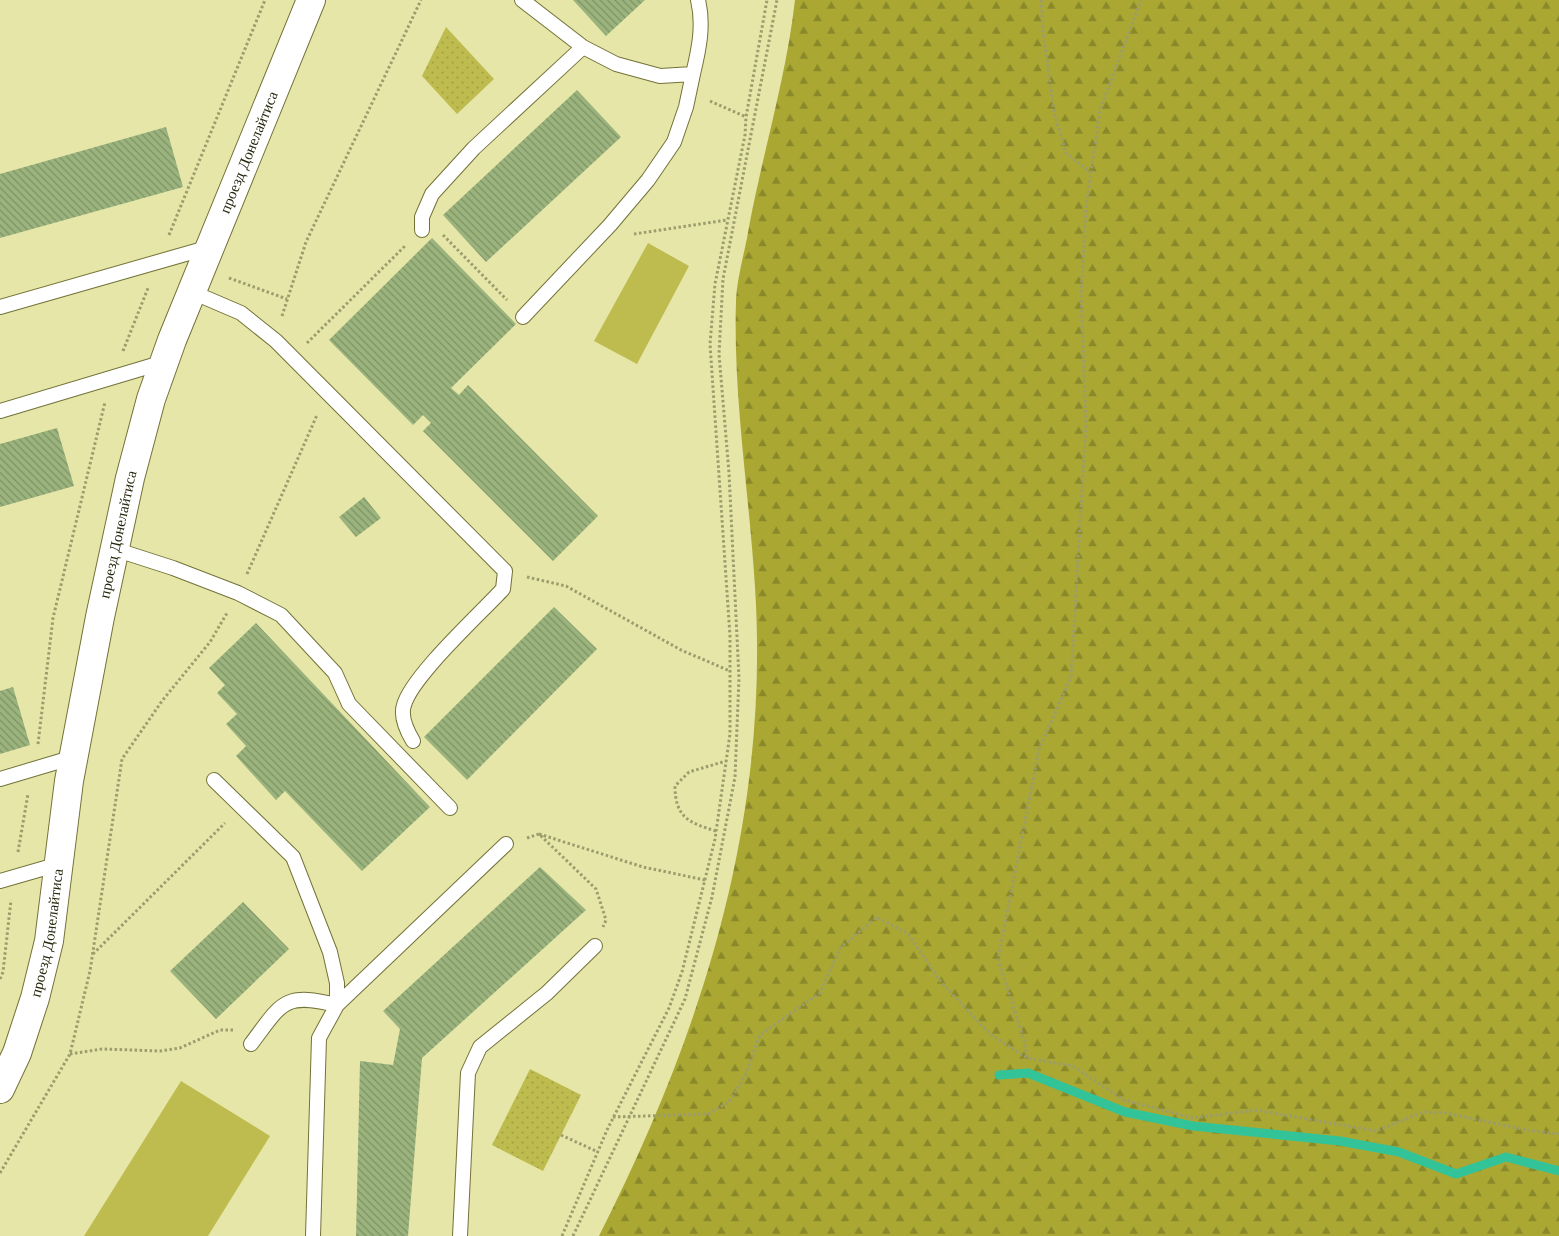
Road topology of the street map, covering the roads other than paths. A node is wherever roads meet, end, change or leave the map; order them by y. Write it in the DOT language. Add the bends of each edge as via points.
graph roads {
  1 [pos="311,0"];
  2 [pos="522,0"];
  3 [pos="698,0"];
  4 [pos="583,47"];
  5 [pos="693,74"];
  6 [pos="422,230"];
  7 [pos="210,246"];
  8 [pos="192,292"];
  9 [pos="0,307"];
  10 [pos="523,317"];
  11 [pos="164,362"];
  12 [pos="0,411"];
  13 [pos="114,550"];
  14 [pos="413,741"];
  15 [pos="74,756"];
  16 [pos="0,779"];
  17 [pos="214,780"];
  18 [pos="450,808"];
  19 [pos="506,844"];
  20 [pos="59,864"];
  21 [pos="0,881"];
  22 [pos="595,946"];
  23 [pos="337,1005"];
  24 [pos="255,1039"];
  25 [pos="9,1055"];
  26 [pos="0,1089"];
  27 [pos="313,1236"];
  28 [pos="460,1236"];
  1 -- 7 [label="street, проезд Донелайтиса"];
  2 -- 4 [label="lane"];
  3 -- 5 [label="lane" via="700,46"];
  4 -- 5 [label="lane" via="616,64 660,76"];
  4 -- 6 [label="lane" via="474,148 432,194 423,214"];
  5 -- 10 [label="lane" via="674,142 648,180 598,239"];
  7 -- 8 [label="street, проезд Донелайтиса"];
  7 -- 9 [label="lane"];
  8 -- 11 [label="street, проезд Донелайтиса"];
  8 -- 14 [label="lane" via="241,313 276,341 505,571 503,589 417,680 403,706 405,726"];
  11 -- 12 [label="lane"];
  11 -- 13 [label="street, проезд Донелайтиса" via="144,426"];
  13 -- 15 [label="street, проезд Донелайтиса"];
  13 -- 18 [label="lane" via="238,593 281,615 335,672 349,704"];
  15 -- 16 [label="lane"];
  15 -- 20 [label="street, проезд Донелайтиса"];
  17 -- 23 [label="lane" via="293,857 330,952 337,984"];
  19 -- 23 [label="lane"];
  20 -- 21 [label="lane"];
  20 -- 25 [label="street, проезд Донелайтиса" via="49,941 35,998"];
  22 -- 28 [label="lane" via="547,993 480,1047 468,1073"];
  23 -- 24 [label="lane" via="312,999 289,1000"];
  23 -- 27 [label="lane" via="319,1038"];
  25 -- 26 [label="street, проезд Донелайтиса"];
}
